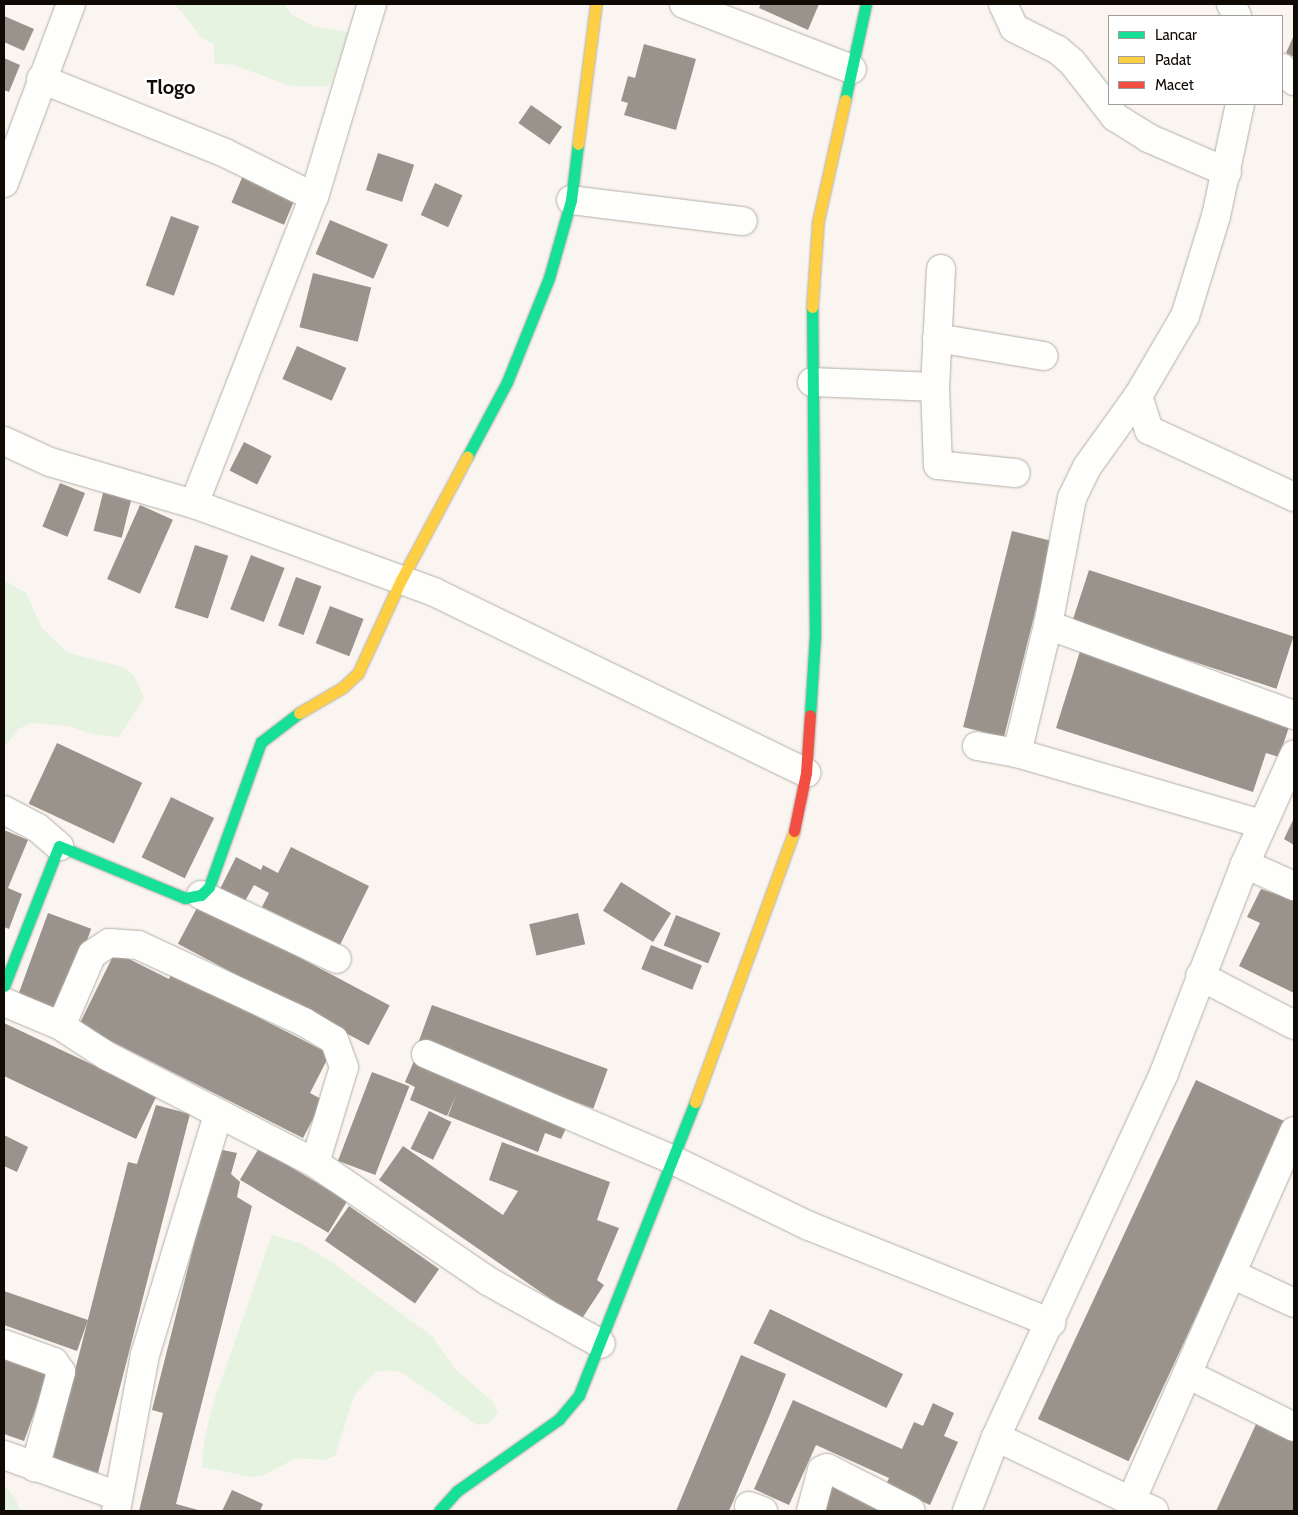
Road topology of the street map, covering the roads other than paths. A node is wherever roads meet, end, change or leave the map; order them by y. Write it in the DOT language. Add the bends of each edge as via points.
graph roads {
  1 [pos="71,4"];
  2 [pos="372,4"];
  3 [pos="596,4"];
  4 [pos="684,4"];
  5 [pos="866,4"];
  6 [pos="1003,4"];
  7 [pos="852,69"];
  8 [pos="1283,69"];
  9 [pos="41,80"];
  10 [pos="1294,81"];
  11 [pos="1240,105"];
  12 [pos="1227,172"];
  13 [pos="4,183"];
  14 [pos="314,197"];
  15 [pos="571,200"];
  16 [pos="744,221"];
  17 [pos="941,269"];
  18 [pos="937,338"];
  19 [pos="1043,356"];
  20 [pos="812,382"];
  21 [pos="935,387"];
  22 [pos="1138,396"];
  23 [pos="4,441"];
  24 [pos="1016,473"];
  25 [pos="1294,497"];
  26 [pos="194,504"];
  27 [pos="401,580"];
  28 [pos="1048,625"];
  29 [pos="1294,715"];
  30 [pos="977,746"];
  31 [pos="1017,753"];
  32 [pos="1294,755"];
  33 [pos="806,773"];
  34 [pos="4,810"];
  35 [pos="1261,824"];
  36 [pos="59,846"];
  37 [pos="1245,864"];
  38 [pos="1294,886"];
  39 [pos="201,895"];
  40 [pos="336,959"];
  41 [pos="1200,976"];
  42 [pos="4,986"];
  43 [pos="4,1002"];
  44 [pos="1294,1025"];
  45 [pos="62,1026"];
  46 [pos="426,1054"];
  47 [pos="218,1114"];
  48 [pos="1294,1132"];
  49 [pos="673,1160"];
  50 [pos="314,1164"];
  51 [pos="1288,1164"];
  52 [pos="1234,1274"];
  53 [pos="1294,1303"];
  54 [pos="1051,1323"];
  55 [pos="4,1344"];
  56 [pos="601,1344"];
  57 [pos="1189,1375"];
  58 [pos="1294,1427"];
  59 [pos="996,1437"];
  60 [pos="4,1455"];
  61 [pos="35,1468"];
  62 [pos="117,1504"];
  63 [pos="1143,1506"];
  64 [pos="439,1511"];
  65 [pos="811,1511"];
  66 [pos="911,1511"];
  67 [pos="967,1511"];
  1 -- 9 [label="street"];
  2 -- 14 [label="street"];
  3 -- 15 [label="street"];
  4 -- 7 [label="street"];
  5 -- 7 [label="street"];
  6 -- 12 [label="street" via="1014,28 1058,50 1072,62 1115,117 1148,138"];
  7 -- 20 [label="street" via="818,221 811,325"];
  8 -- 10 [label="street"];
  9 -- 13 [label="street"];
  9 -- 14 [label="street" via="225,153"];
  11 -- 12 [label="street"];
  12 -- 22 [label="street" via="1201,272 1185,316"];
  14 -- 26 [label="street"];
  15 -- 16 [label="street"];
  15 -- 27 [label="street" via="549,278 511,373 473,451"];
  17 -- 18 [label="street"];
  18 -- 19 [label="street"];
  18 -- 21 [label="street"];
  20 -- 21 [label="street"];
  20 -- 33 [label="street" via="815,635"];
  21 -- 24 [label="street" via="938,465"];
  22 -- 25 [label="street" via="1149,430"];
  22 -- 28 [label="street" via="1087,467 1072,498"];
  23 -- 26 [label="street" via="50,462"];
  26 -- 27 [label="street"];
  27 -- 33 [label="street" via="452,601"];
  27 -- 39 [label="street" via="358,673 342,688 280,724 261,742 209,887"];
  28 -- 29 [label="street"];
  28 -- 31 [label="street"];
  30 -- 31 [label="street"];
  31 -- 35 [label="street"];
  32 -- 35 [label="street"];
  33 -- 49 [label="street" via="783,865"];
  34 -- 36 [label="street" via="38,828"];
  35 -- 37 [label="street"];
  36 -- 39 [label="street" via="185,898"];
  36 -- 42 [label="street"];
  37 -- 38 [label="street"];
  37 -- 41 [label="street"];
  39 -- 40 [label="street"];
  41 -- 44 [label="street"];
  41 -- 54 [label="street" via="1164,1073"];
  43 -- 45 [label="street"];
  45 -- 47 [label="street" via="107,1056"];
  45 -- 50 [label="street" via="92,954 109,942 124,942 304,1022 334,1040 344,1067"];
  46 -- 49 [label="street"];
  47 -- 50 [label="street"];
  47 -- 62 [label="street" via="144,1355"];
  48 -- 51 [label="street"];
  49 -- 54 [label="street" via="809,1226"];
  49 -- 56 [label="street"];
  50 -- 56 [label="street" via="488,1281"];
  51 -- 52 [label="street"];
  52 -- 53 [label="street"];
  52 -- 57 [label="street"];
  54 -- 59 [label="street"];
  55 -- 61 [label="street" via="54,1362 61,1372"];
  56 -- 64 [label="street" via="579,1395 559,1419 457,1491"];
  57 -- 58 [label="street"];
  57 -- 63 [label="street"];
  59 -- 63 [label="street"];
  59 -- 67 [label="street"];
  60 -- 61 [label="street"];
  61 -- 62 [label="street"];
  65 -- 66 [label="street" via="822,1470 827,1468"];
}
